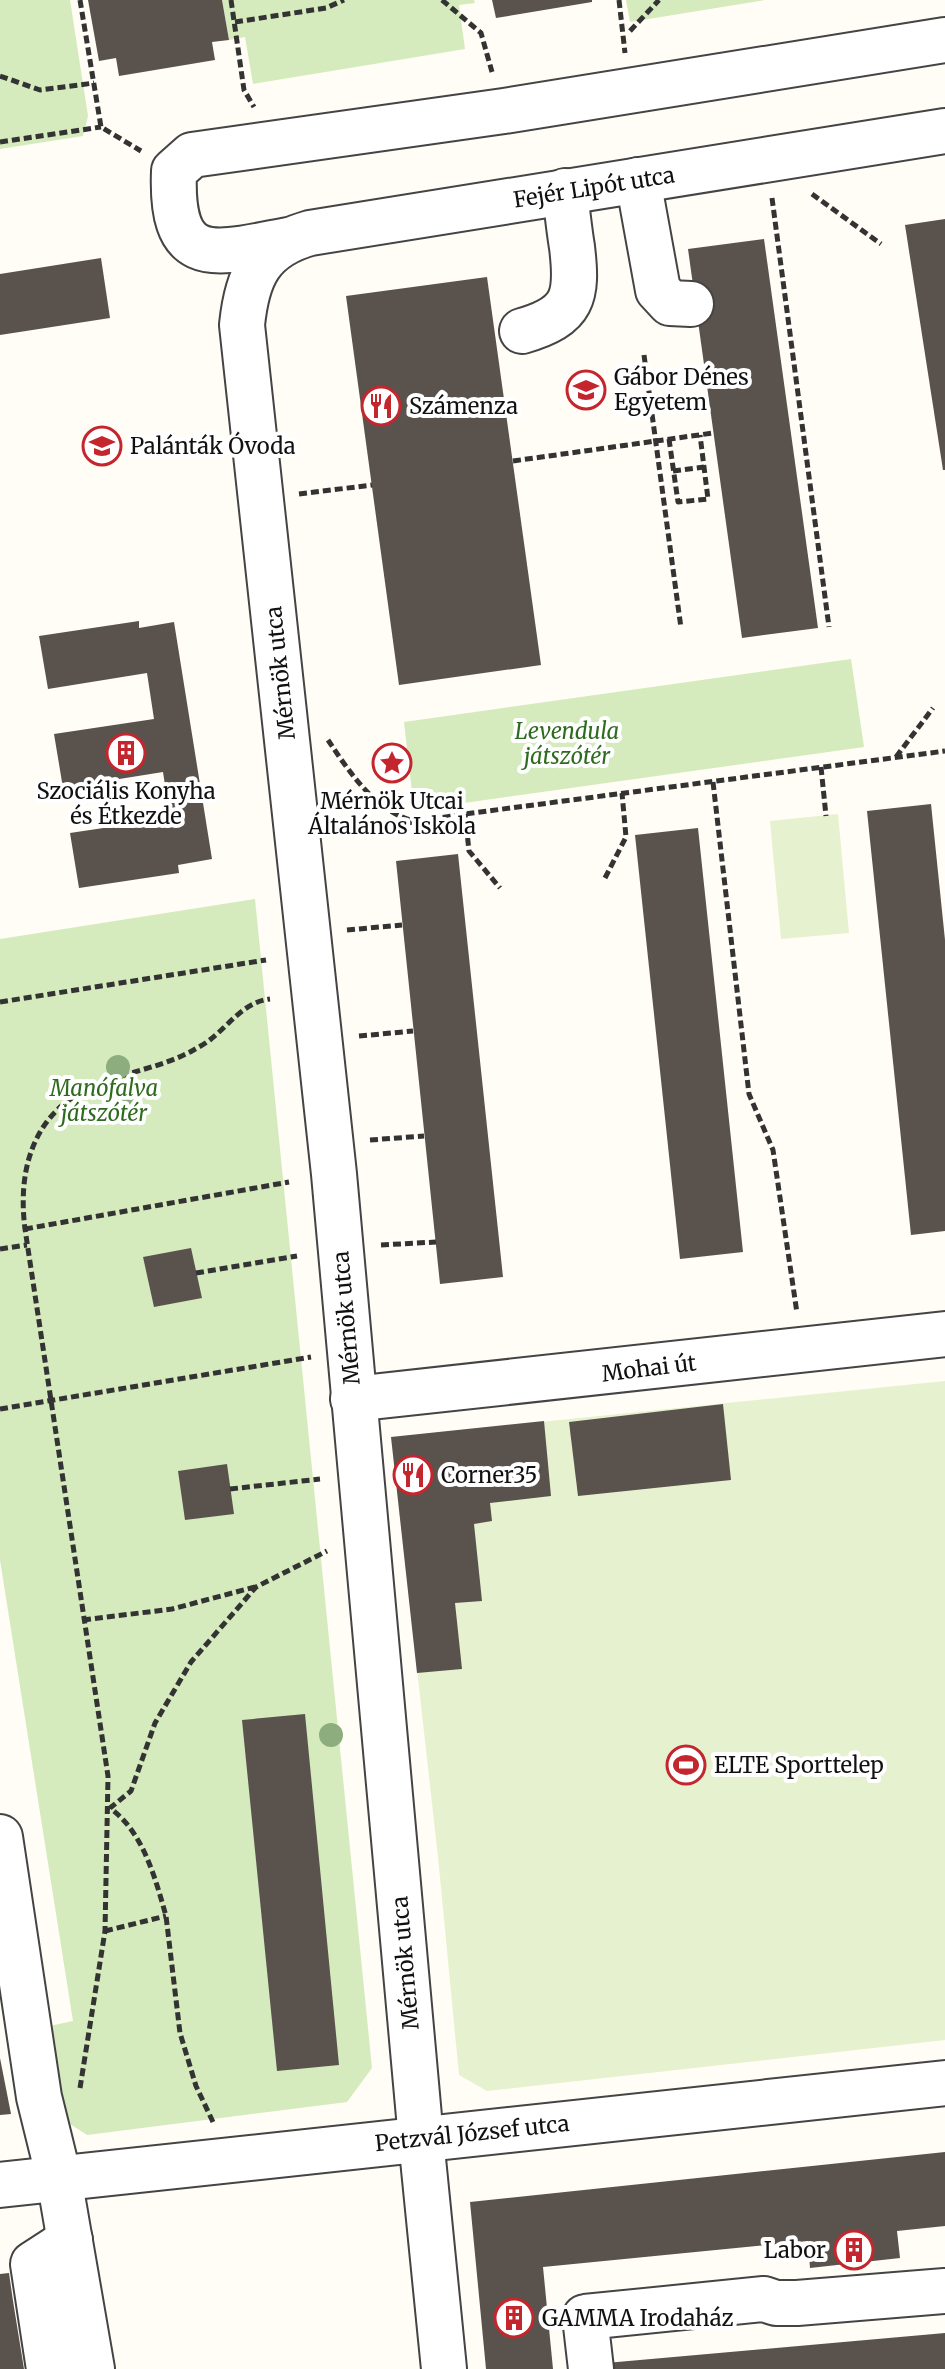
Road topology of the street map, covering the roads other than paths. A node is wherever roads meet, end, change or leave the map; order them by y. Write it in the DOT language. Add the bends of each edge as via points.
graph roads {
  1 [pos="945,40"];
  2 [pos="945,131"];
  3 [pos="638,180"];
  4 [pos="565,191"];
  5 [pos="288,240"];
  6 [pos="257,270"];
  7 [pos="691,304"];
  8 [pos="522,331"];
  9 [pos="945,1334"];
  10 [pos="353,1399"];
  11 [pos="0,1837"];
  12 [pos="945,2083"];
  13 [pos="421,2139"];
  14 [pos="59,2178"];
  15 [pos="0,2185"];
  16 [pos="70,2240"];
  17 [pos="945,2291"];
  18 [pos="49,2369"];
  19 [pos="92,2369"];
  20 [pos="444,2369"];
  21 [pos="591,2369"];
  1 -- 5 [label="street" via="192,155 174,171 180,225 191,244 228,251"];
  2 -- 3 [label="street, Fejér Lipót utca"];
  3 -- 4 [label="street, Fejér Lipót utca"];
  3 -- 7 [label="street" via="658,290 670,303"];
  4 -- 5 [label="street, Fejér Lipót utca"];
  4 -- 8 [label="street" via="574,292 549,321"];
  5 -- 6 [label="street, Fejér Lipót utca" via="270,251"];
  6 -- 10 [label="street, Mérnök utca" via="245,293 242,325 331,1143"];
  9 -- 10 [label="street, Mohai út"];
  10 -- 13 [label="street, Mérnök utca"];
  11 -- 14 [label="street" via="39,2097"];
  12 -- 13 [label="street, Petzvál József utca"];
  13 -- 14 [label="street, Petzvál József utca"];
  13 -- 20 [label="street, Mérnök utca"];
  14 -- 15 [label="street, Petzvál József utca"];
  14 -- 16 [label="street"];
  16 -- 18 [label="street" via="33,2264"];
  16 -- 19 [label="street"];
  17 -- 21 [label="street" via="797,2303 764,2299 585,2317"];
}
